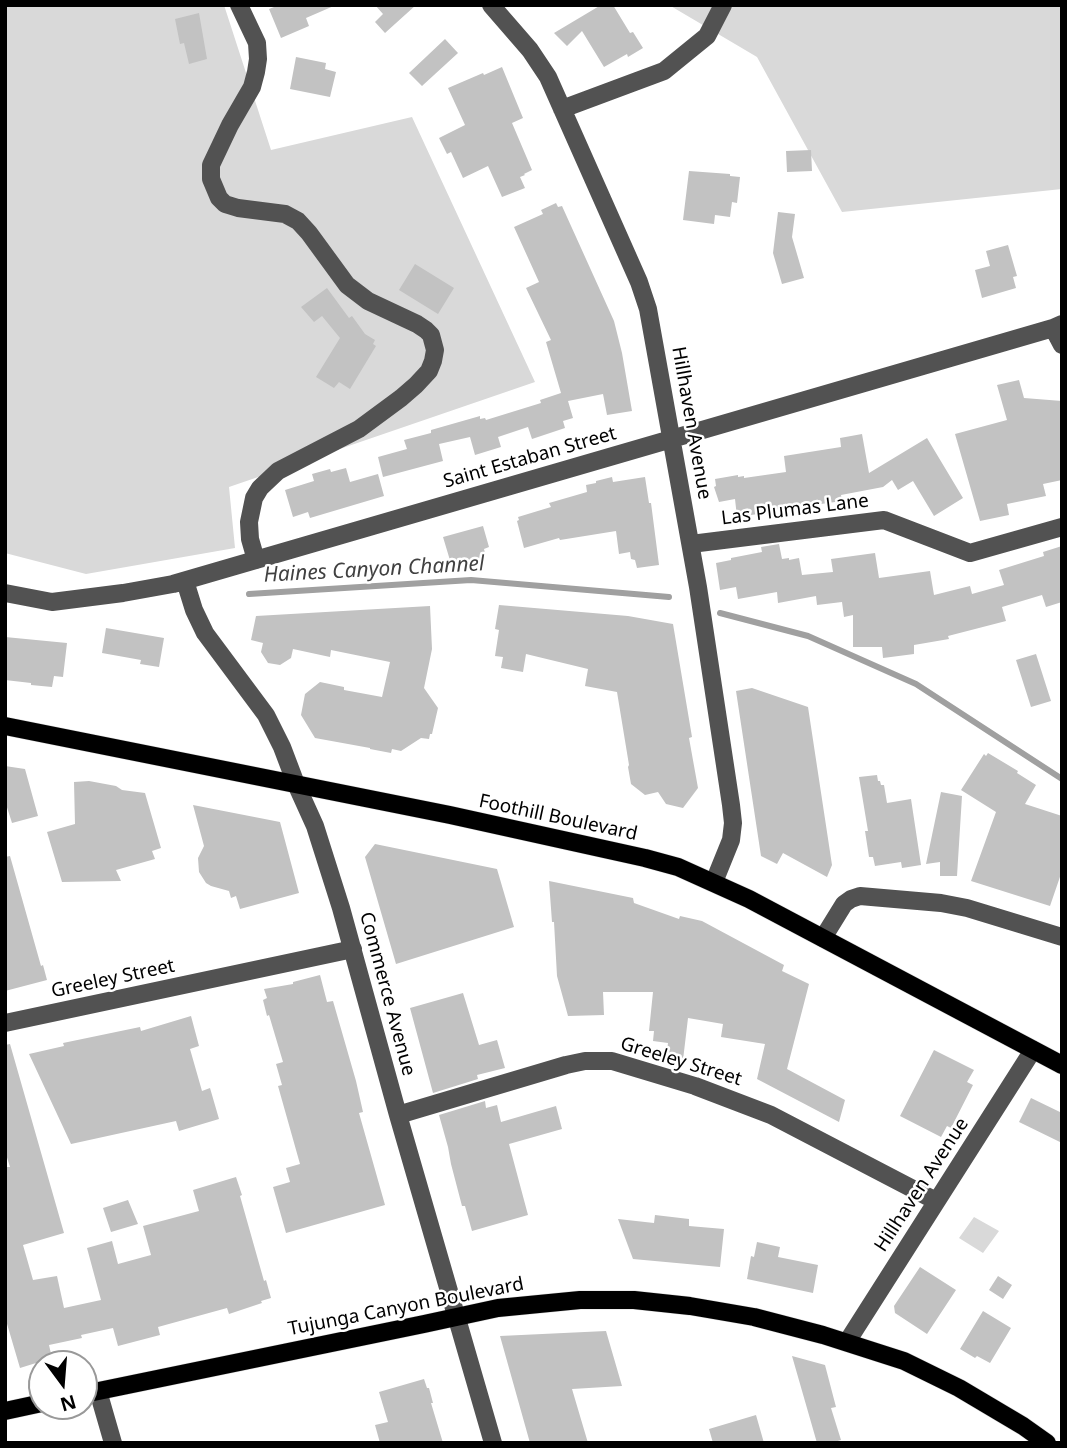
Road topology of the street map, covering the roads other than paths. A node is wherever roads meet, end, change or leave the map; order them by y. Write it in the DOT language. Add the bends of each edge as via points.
graph roads {
  1 [pos="239,5"];
  2 [pos="491,5"];
  3 [pos="723,5"];
  4 [pos="562,109"];
  5 [pos="1057,326"];
  6 [pos="1062,345"];
  7 [pos="671,439"];
  8 [pos="1062,527"];
  9 [pos="691,544"];
  10 [pos="256,560"];
  11 [pos="185,580"];
  12 [pos="5,593"];
  13 [pos="5,726"];
  14 [pos="296,784"];
  15 [pos="714,882"];
  16 [pos="1062,917"];
  17 [pos="1056,935"];
  18 [pos="823,938"];
  19 [pos="353,949"];
  20 [pos="5,1023"];
  21 [pos="1033,1050"];
  22 [pos="1062,1065"];
  23 [pos="398,1115"];
  24 [pos="936,1201"];
  25 [pos="457,1317"];
  26 [pos="847,1342"];
  27 [pos="98,1392"];
  28 [pos="28,1406"];
  29 [pos="98,1409"];
  30 [pos="5,1411"];
  31 [pos="113,1443"];
  32 [pos="493,1443"];
  33 [pos="1047,1443"];
  1 -- 10 [label="street" via="257,43 258,59 252,87 211,164 219,198 238,208 298,220 347,285 368,301 426,330 435,350 429,371 401,398 359,429 278,471 260,488 248,522"];
  2 -- 4 [label="street, Hillhaven Avenue" via="530,50"];
  3 -- 4 [label="street" via="707,36 664,71"];
  4 -- 7 [label="street, Hillhaven Avenue" via="648,309"];
  5 -- 6 [label="street"];
  5 -- 7 [label="street, Saint Estaban Street"];
  7 -- 9 [label="street, Hillhaven Avenue"];
  7 -- 10 [label="street, Saint Estaban Street"];
  8 -- 9 [label="street, Las Plumas Lane" via="970,553 884,520"];
  9 -- 15 [label="street, Hillhaven Avenue" via="732,814 731,840"];
  10 -- 11 [label="street, Saint Estaban Street"];
  11 -- 12 [label="street, Saint Estaban Street" via="52,601"];
  11 -- 14 [label="street, Commerce Avenue" via="198,621 266,715"];
  13 -- 14 [label="main road, Foothill Boulevard"];
  14 -- 15 [label="main road, Foothill Boulevard" via="633,855"];
  14 -- 19 [label="street, Commerce Avenue" via="315,826"];
  15 -- 18 [label="main road, Foothill Boulevard"];
  16 -- 17 [label="street"];
  17 -- 18 [label="street" via="967,908 860,896 844,904"];
  18 -- 21 [label="main road, Foothill Boulevard"];
  19 -- 20 [label="street, Greeley Street"];
  19 -- 23 [label="street, Commerce Avenue"];
  21 -- 22 [label="main road, Foothill Boulevard"];
  21 -- 24 [label="street, Hillhaven Avenue"];
  23 -- 24 [label="street, Greeley Street" via="566,1065 612,1061 771,1115"];
  23 -- 25 [label="street, Commerce Avenue"];
  24 -- 26 [label="street, Hillhaven Avenue"];
  25 -- 26 [label="main road, Tujunga Canyon Boulevard" via="544,1302 634,1300 750,1316"];
  25 -- 27 [label="main road, Tujunga Canyon Boulevard"];
  25 -- 32 [label="street, Commerce Avenue"];
  26 -- 33 [label="main road, Tujunga Canyon Boulevard" via="904,1361 959,1388"];
  28 -- 30 [label="main road"];
  29 -- 31 [label="street"];
}
